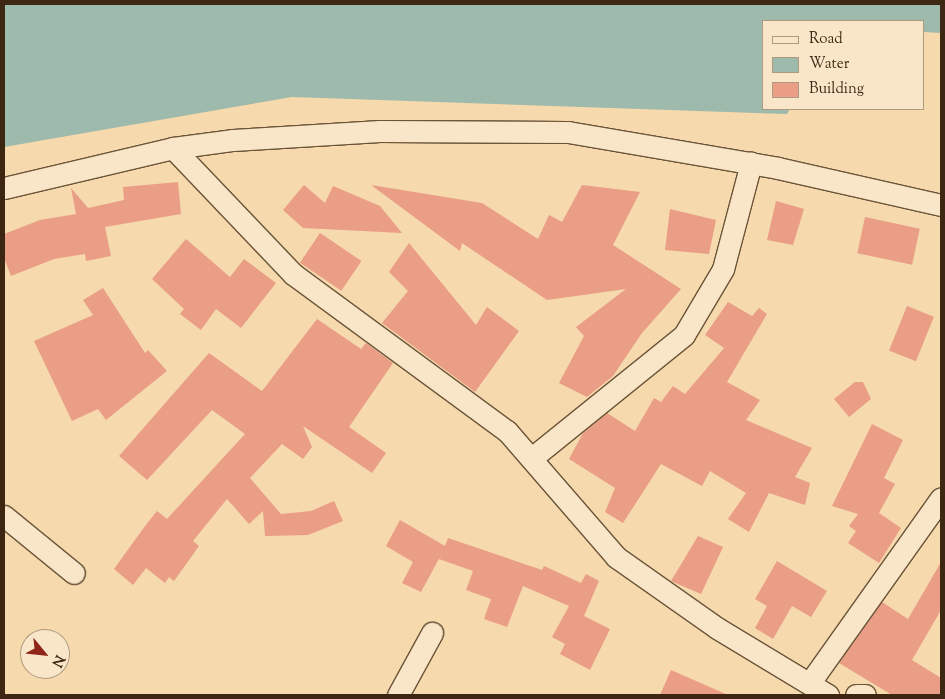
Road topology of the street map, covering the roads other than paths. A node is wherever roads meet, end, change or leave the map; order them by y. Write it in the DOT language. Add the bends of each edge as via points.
graph roads {
  1 [pos="173,148"];
  2 [pos="751,164"];
  3 [pos="4,188"];
  4 [pos="941,205"];
  5 [pos="533,457"];
  6 [pos="941,498"];
  7 [pos="4,516"];
  8 [pos="74,573"];
  9 [pos="432,632"];
  10 [pos="811,681"];
  11 [pos="398,695"];
  12 [pos="828,695"];
  13 [pos="856,695"];
  14 [pos="865,695"];
  1 -- 2 [label="street" via="380,131 568,132"];
  1 -- 3 [label="street"];
  1 -- 5 [label="street" via="292,274 507,431"];
  2 -- 4 [label="street"];
  2 -- 5 [label="street" via="722,269 684,335"];
  5 -- 10 [label="street" via="579,518 616,557 717,628"];
  6 -- 10 [label="street"];
  7 -- 8 [label="street"];
  9 -- 11 [label="street"];
  10 -- 12 [label="street"];
  13 -- 14 [label="street"];
}
